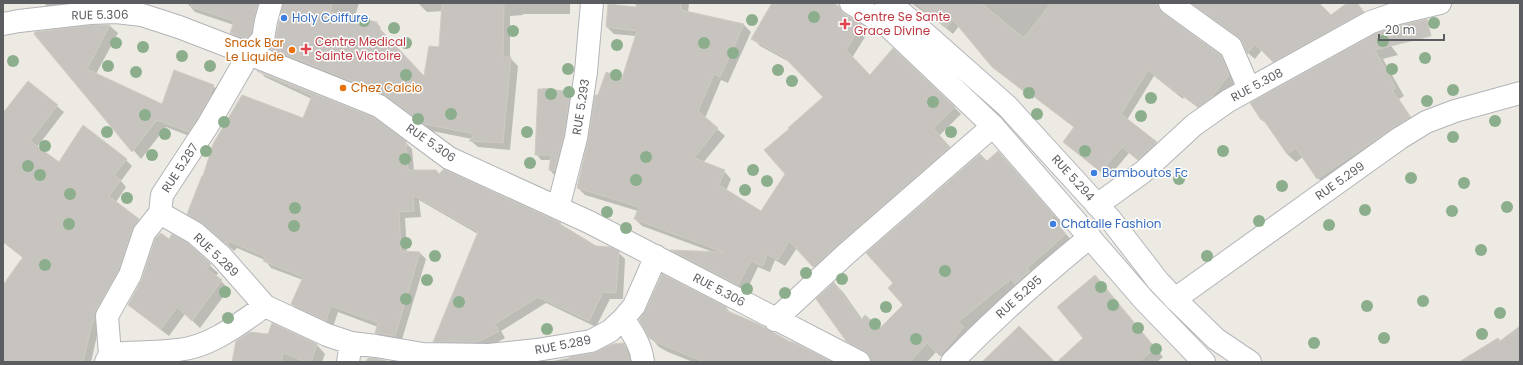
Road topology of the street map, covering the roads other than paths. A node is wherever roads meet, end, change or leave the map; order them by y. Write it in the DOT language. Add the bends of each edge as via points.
graph roads {
  1 [pos="271,3"];
  2 [pos="592,3"];
  3 [pos="851,3"];
  4 [pos="886,3"];
  5 [pos="1170,3"];
  6 [pos="1440,3"];
  7 [pos="1390,9"];
  8 [pos="3,24"];
  9 [pos="249,54"];
  10 [pos="1249,89"];
  11 [pos="1520,93"];
  12 [pos="993,126"];
  13 [pos="1097,205"];
  14 [pos="558,208"];
  15 [pos="160,213"];
  16 [pos="1090,237"];
  17 [pos="656,256"];
  18 [pos="1175,299"];
  19 [pos="265,306"];
  20 [pos="623,319"];
  21 [pos="775,320"];
  22 [pos="350,352"];
  23 [pos="108,358"];
  24 [pos="1200,361"];
  25 [pos="644,362"];
  26 [pos="859,362"];
  27 [pos="952,362"];
  28 [pos="1250,362"];
  1 -- 9 [label="street, RUE 5.287" via="263,39"];
  2 -- 14 [label="street, RUE 5.293" via="586,72 577,131"];
  3 -- 12 [label="street" via="889,27"];
  4 -- 13 [label="street, RUE 5.294" via="904,14 1007,106"];
  5 -- 10 [label="street" via="1231,47"];
  6 -- 7 [label="street, RUE 5.308"];
  7 -- 10 [label="street, RUE 5.308"];
  8 -- 9 [label="street, RUE 5.306" via="90,13 142,15"];
  9 -- 14 [label="street, RUE 5.306" via="378,106 449,158"];
  9 -- 15 [label="street, RUE 5.287" via="208,125 162,195"];
  10 -- 13 [label="street, RUE 5.308" via="1194,125 1143,172"];
  11 -- 18 [label="street, RUE 5.299" via="1454,111 1426,122"];
  12 -- 16 [label="street"];
  12 -- 21 [label="street" via="846,254"];
  13 -- 18 [label="street, RUE 5.294"];
  14 -- 17 [label="street, RUE 5.306"];
  15 -- 19 [label="street, RUE 5.289" via="195,232 221,256"];
  15 -- 23 [label="street" via="144,232 130,275 107,316"];
  16 -- 24 [label="street"];
  16 -- 27 [label="street, RUE 5.295" via="1026,290"];
  17 -- 20 [label="street, RUE 5.289" via="634,306"];
  17 -- 21 [label="street, RUE 5.306"];
  18 -- 28 [label="street, RUE 5.294" via="1216,339"];
  19 -- 22 [label="street, RUE 5.289" via="328,335"];
  19 -- 23 [label="street" via="230,330 208,341 179,350 131,352"];
  20 -- 22 [label="street, RUE 5.289" via="610,331 591,341 537,350 489,355 423,354 376,346"];
  20 -- 25 [label="street" via="637,338"];
  21 -- 26 [label="street, RUE 5.306"];
}
